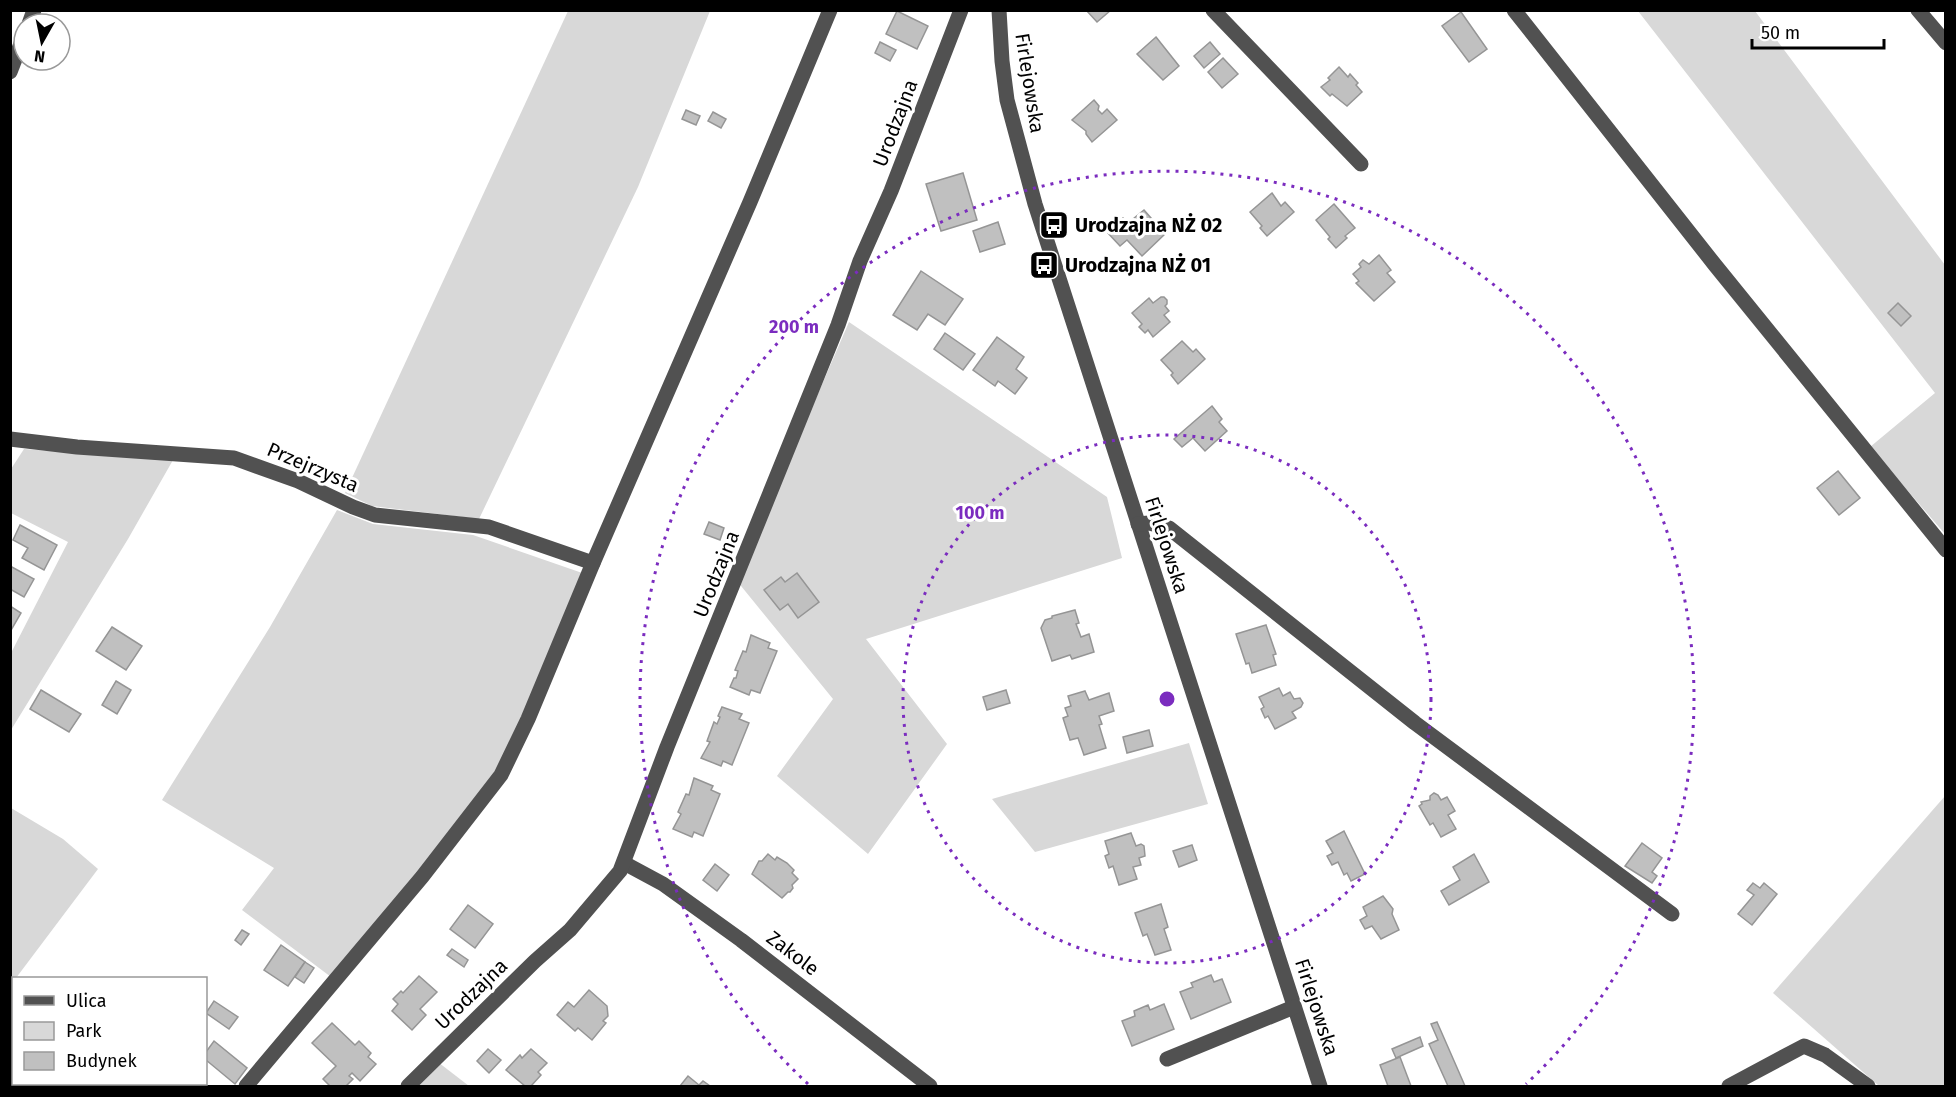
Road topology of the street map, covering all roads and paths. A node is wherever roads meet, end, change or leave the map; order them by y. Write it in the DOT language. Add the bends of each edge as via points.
graph roads {
  1 [pos="830,10"];
  2 [pos="961,10"];
  3 [pos="999,10"];
  4 [pos="1213,10"];
  5 [pos="1514,10"];
  6 [pos="1918,10"];
  7 [pos="1946,43"];
  8 [pos="1361,164"];
  9 [pos="10,439"];
  10 [pos="1138,524"];
  11 [pos="1946,550"];
  12 [pos="593,563"];
  13 [pos="624,863"];
  14 [pos="1672,914"];
  15 [pos="1294,1007"];
  16 [pos="1167,1059"];
  17 [pos="246,1086"];
  18 [pos="408,1086"];
  19 [pos="930,1086"];
  20 [pos="1320,1086"];
  21 [pos="1729,1086"];
  22 [pos="1868,1086"];
  1 -- 12 [label="street"];
  2 -- 13 [label="street, Urodzajna"];
  3 -- 10 [label="street, Firlejowska" via="1012,124"];
  4 -- 8 [label="street"];
  5 -- 11 [label="street"];
  6 -- 7 [label="street"];
  9 -- 12 [label="street, Przejrzysta" via="234,458 375,515 489,527"];
  10 -- 14 [label="street" via="1168,528 1415,723"];
  10 -- 15 [label="street, Firlejowska"];
  12 -- 17 [label="street" via="501,775 422,877"];
  13 -- 18 [label="street, Urodzajna" via="570,930"];
  13 -- 19 [label="street, Zakole" via="663,884 741,940"];
  15 -- 16 [label="street"];
  15 -- 20 [label="street, Firlejowska"];
  21 -- 22 [label="street" via="1804,1046 1825,1055"];
}
